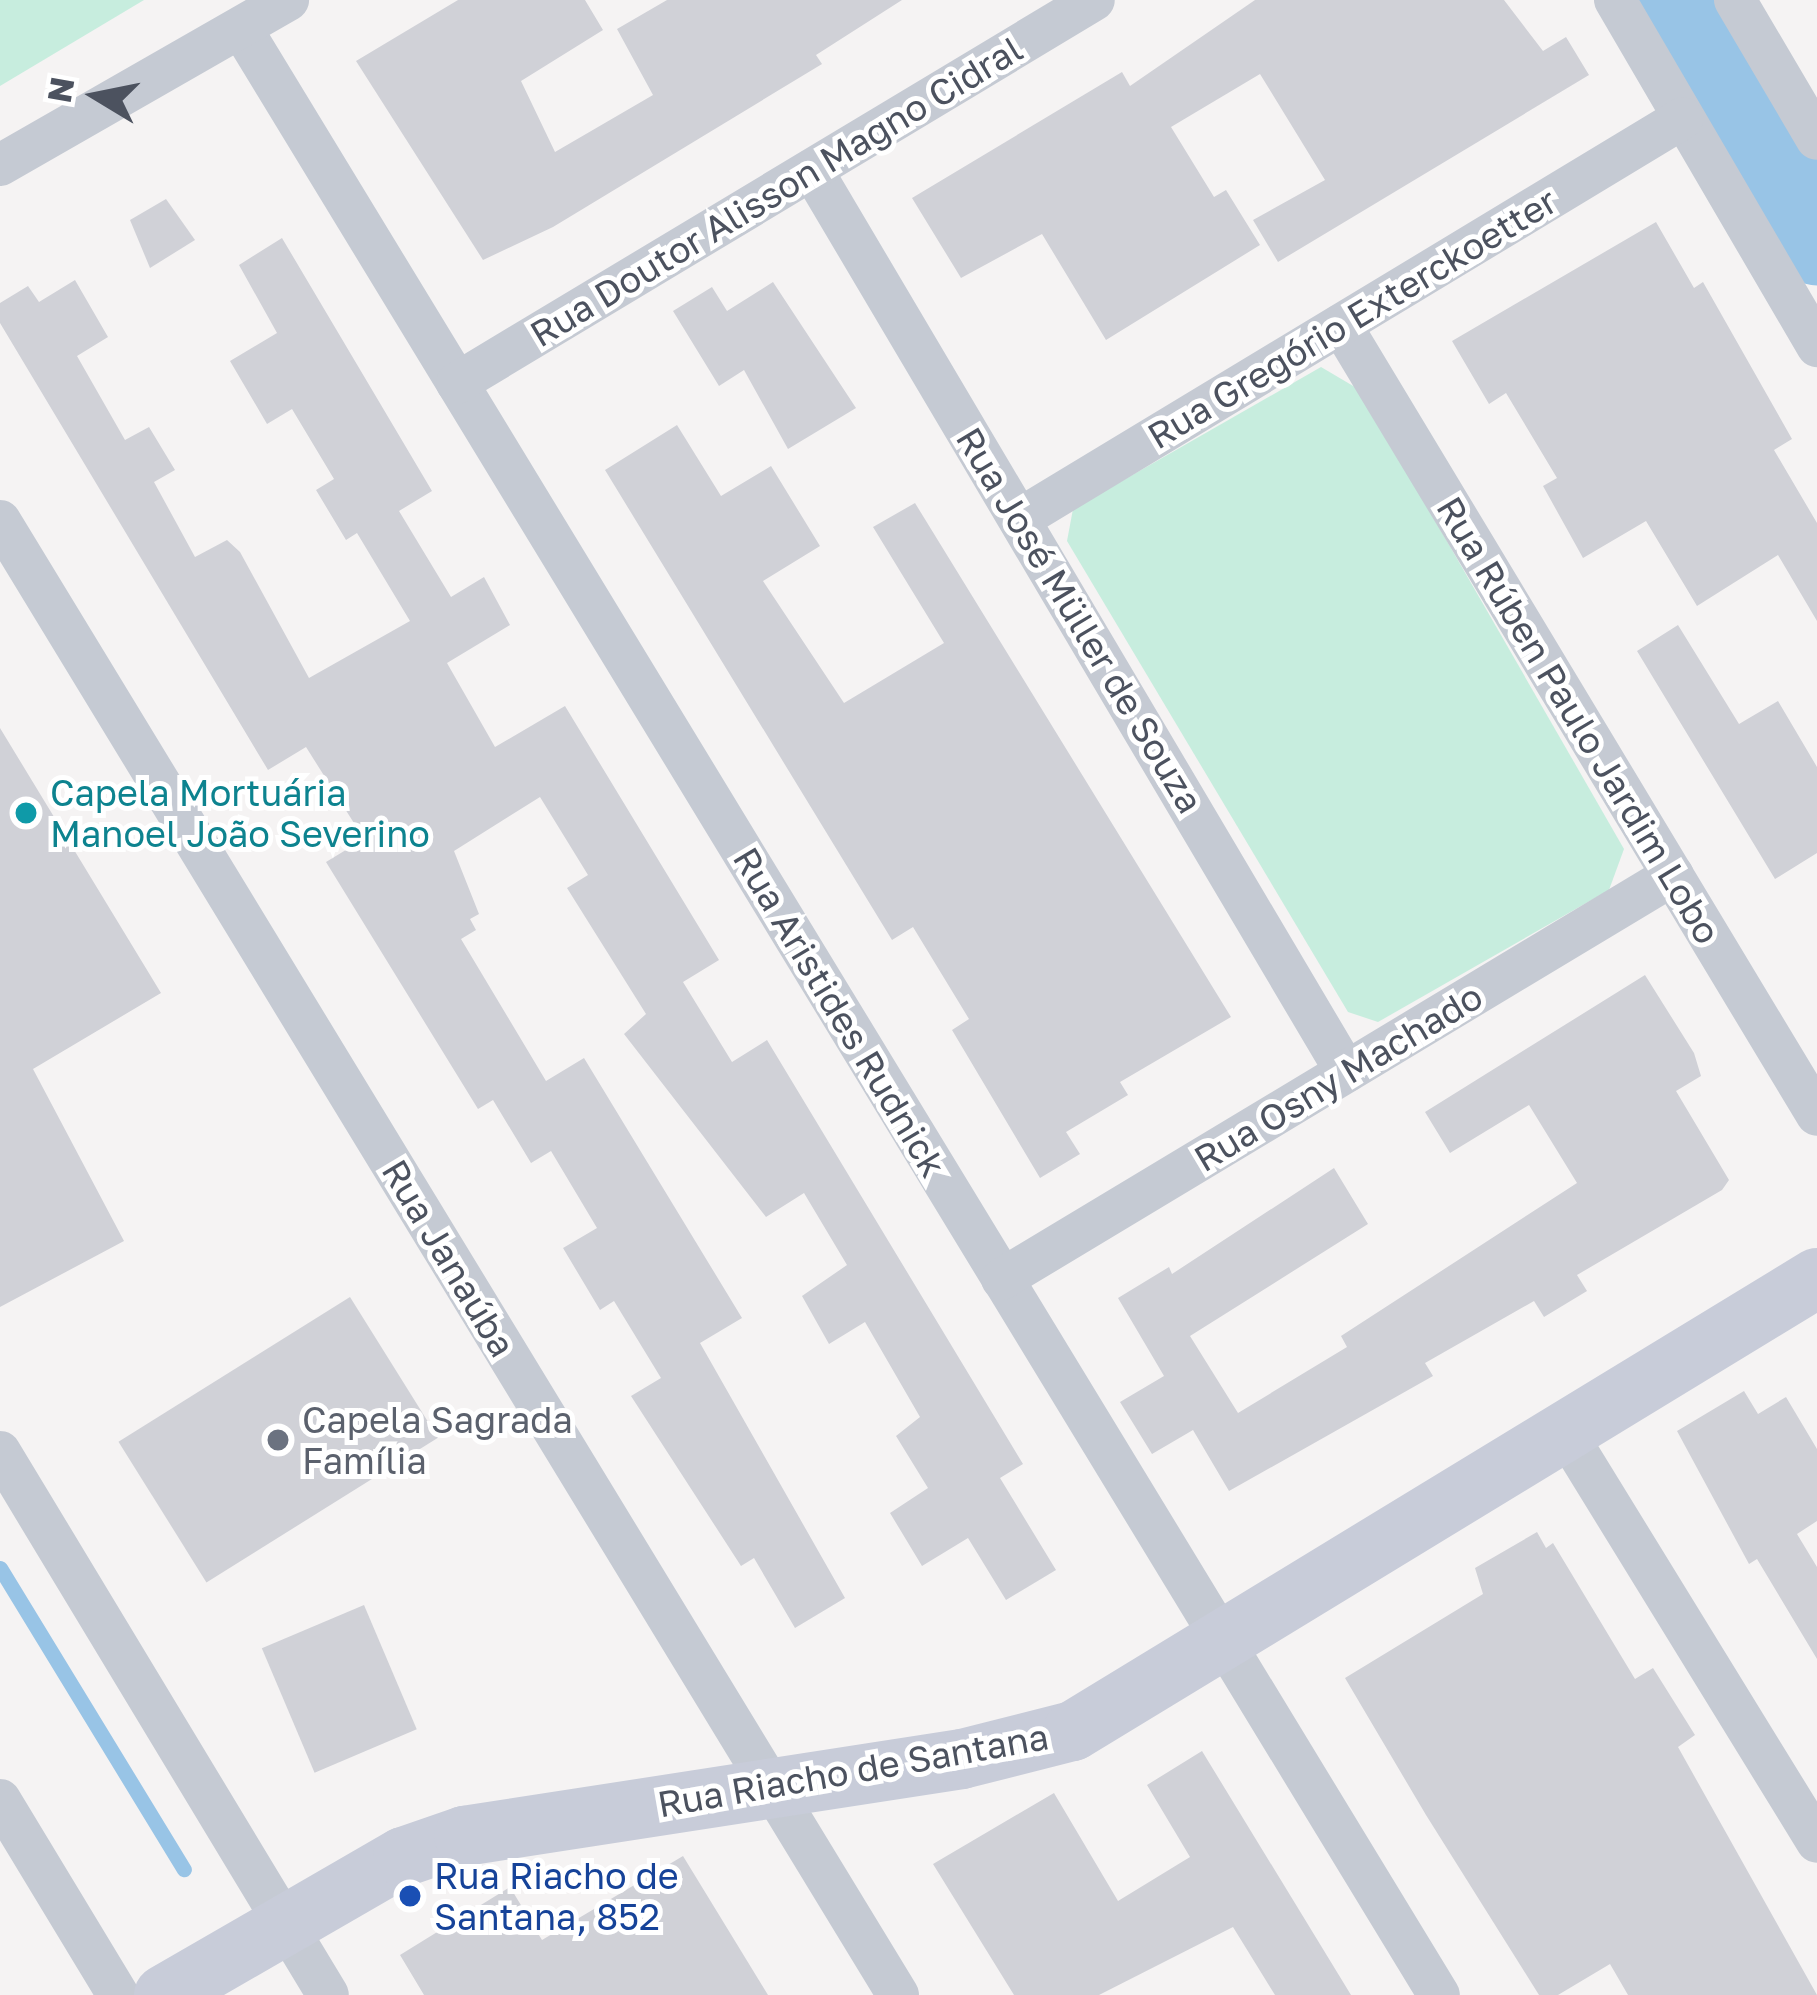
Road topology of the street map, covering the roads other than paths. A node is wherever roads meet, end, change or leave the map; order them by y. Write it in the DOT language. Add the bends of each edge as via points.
graph roads {
  1 [pos="288,0"];
  2 [pos="1094,0"];
  3 [pos="1615,0"];
  4 [pos="1735,0"];
  5 [pos="242,28"];
  6 [pos="1683,118"];
  7 [pos="1817,139"];
  8 [pos="0,165"];
  9 [pos="812,170"];
  10 [pos="1341,325"];
  11 [pos="1817,346"];
  12 [pos="457,382"];
  13 [pos="1021,518"];
  14 [pos="0,521"];
  15 [pos="1672,875"];
  16 [pos="1346,1072"];
  17 [pos="1817,1115"];
  18 [pos="1817,1278"];
  19 [pos="1003,1279"];
  20 [pos="1565,1432"];
  21 [pos="0,1453"];
  22 [pos="1225,1643"];
  23 [pos="772,1787"];
  24 [pos="1803,1787"];
  25 [pos="0,1800"];
  26 [pos="1817,1843"];
  27 [pos="285,1924"];
  28 [pos="118,1995"];
  29 [pos="164,1995"];
  30 [pos="328,1995"];
  31 [pos="898,1995"];
  32 [pos="1438,1995"];
  1 -- 5 [label="street"];
  2 -- 9 [label="street, Rua Doutor Alisson Magno Cidral"];
  3 -- 6 [label="street"];
  4 -- 7 [label="street"];
  5 -- 8 [label="street"];
  5 -- 12 [label="street, Rua Aristides Rudnick"];
  6 -- 10 [label="street, Rua Gregório Exterckoetter"];
  6 -- 11 [label="street"];
  9 -- 12 [label="street, Rua Doutor Alisson Magno Cidral"];
  9 -- 13 [label="street, Rua José Müller de Souza"];
  10 -- 13 [label="street, Rua Gregório Exterckoetter"];
  10 -- 15 [label="street, Rua Rúben Paulo Jardim Lobo"];
  12 -- 19 [label="street, Rua Aristides Rudnick"];
  13 -- 16 [label="street, Rua José Müller de Souza"];
  14 -- 23 [label="street, Rua Janaúba"];
  15 -- 16 [label="street, Rua Osny Machado"];
  15 -- 17 [label="street, Rua Rúben Paulo Jardim Lobo"];
  16 -- 19 [label="street, Rua Osny Machado"];
  18 -- 20 [label="street, Rua Riacho de Santana"];
  19 -- 22 [label="street, Rua Aristides Rudnick"];
  20 -- 22 [label="street, Rua Riacho de Santana"];
  20 -- 24 [label="street"];
  21 -- 27 [label="street"];
  22 -- 23 [label="street, Rua Riacho de Santana" via="1136,1699 1031,1746"];
  22 -- 32 [label="street, Rua Aristides Rudnick"];
  23 -- 27 [label="street, Rua Riacho de Santana" via="464,1836 403,1857"];
  23 -- 31 [label="street, Rua Janaúba"];
  24 -- 26 [label="street"];
  25 -- 28 [label="street"];
  27 -- 29 [label="street, Rua Riacho de Santana"];
  27 -- 30 [label="street"];
}
